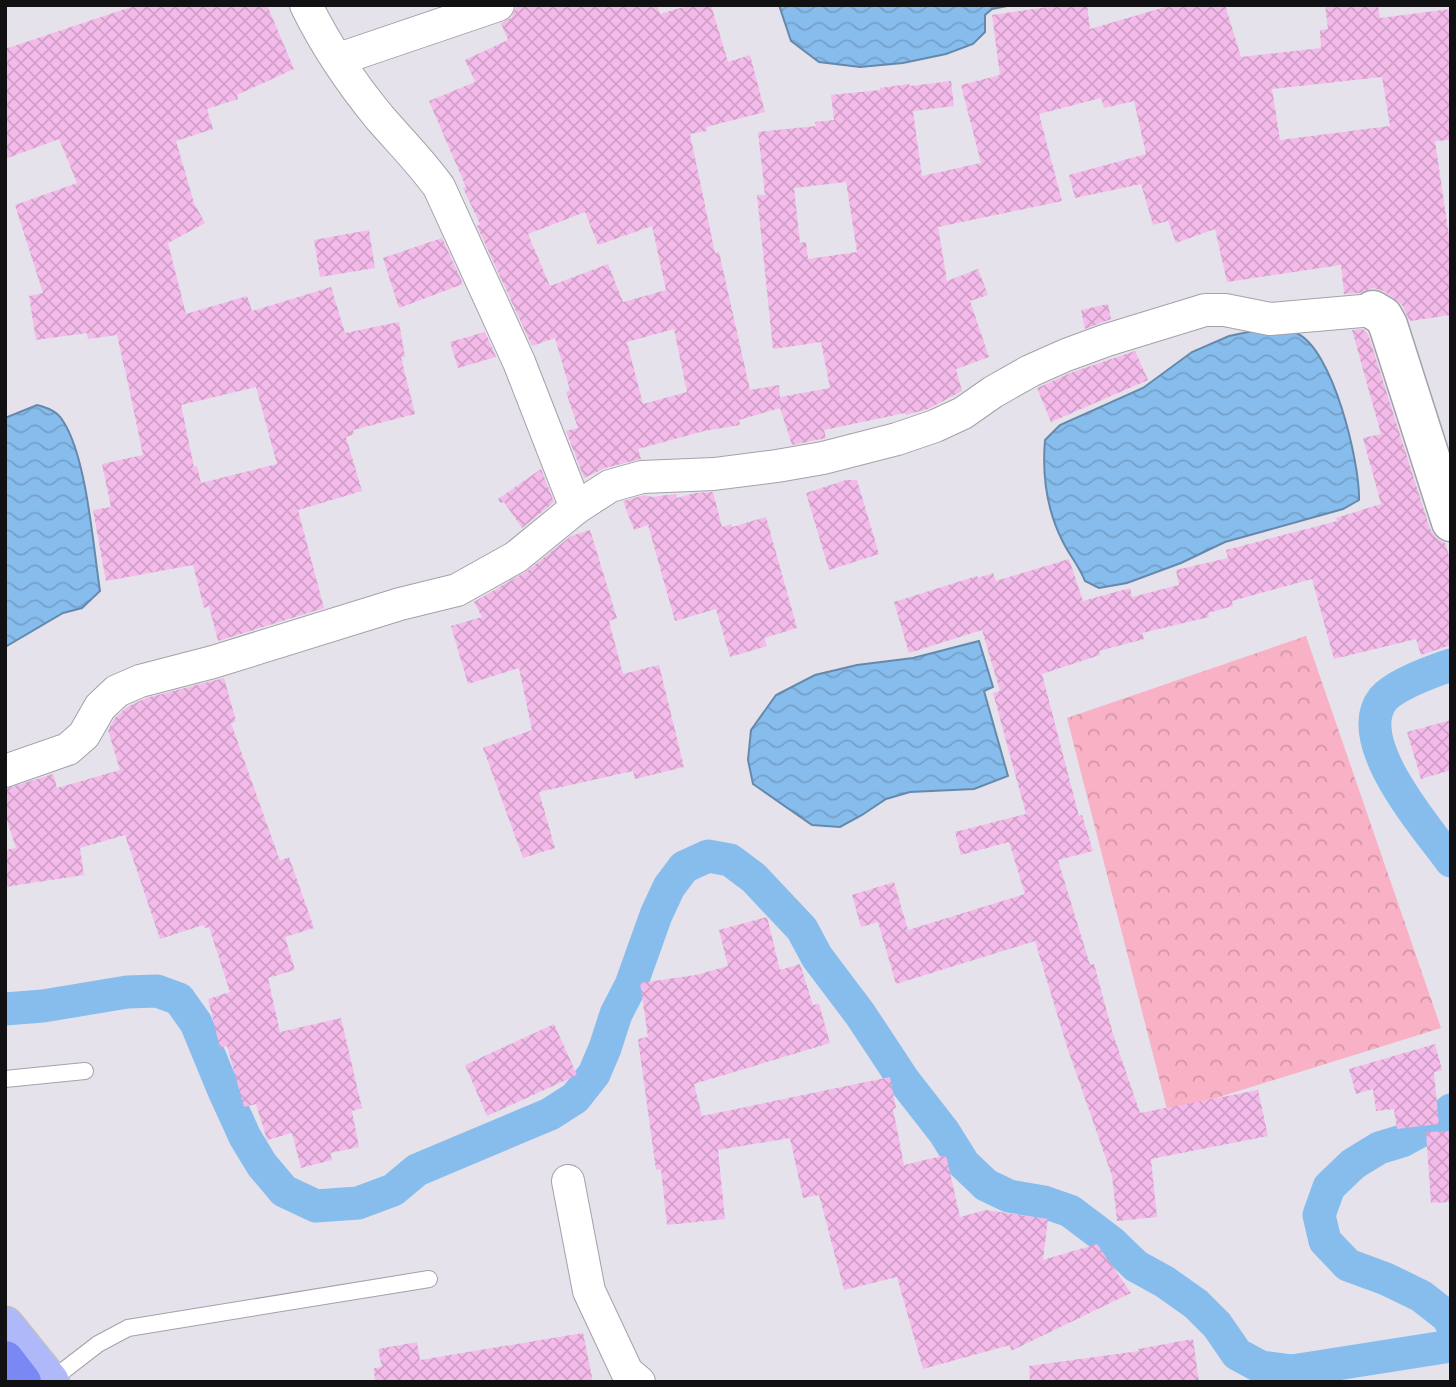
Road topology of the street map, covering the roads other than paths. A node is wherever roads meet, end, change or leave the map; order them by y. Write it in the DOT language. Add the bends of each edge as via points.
graph roads {
  1 [pos="306,5"];
  2 [pos="498,5"];
  3 [pos="339,60"];
  4 [pos="1373,310"];
  5 [pos="576,508"];
  6 [pos="1451,522"];
  7 [pos="5,771"];
  8 [pos="85,1071"];
  9 [pos="5,1079"];
  10 [pos="568,1181"];
  11 [pos="429,1279"];
  12 [pos="5,1326"];
  13 [pos="5,1360"];
  14 [pos="50,1381"];
  15 [pos="22,1382"];
  16 [pos="639,1382"];
  1 -- 3 [label="street"];
  2 -- 3 [label="street"];
  3 -- 5 [label="street" via="380,118 439,187 519,362"];
  4 -- 5 [label="street" via="1270,319 1205,310 1066,355 1002,386 963,413 897,439 777,466 642,477 610,486"];
  4 -- 6 [label="street" via="1388,325"];
  5 -- 7 [label="street" via="516,558 457,590 117,691 68,749"];
  8 -- 9 [label="lane"];
  10 -- 16 [label="street" via="589,1291 627,1372"];
  11 -- 14 [label="lane" via="128,1328 98,1344"];
  12 -- 14 [label="main road"];
  13 -- 15 [label="highway"];
}
